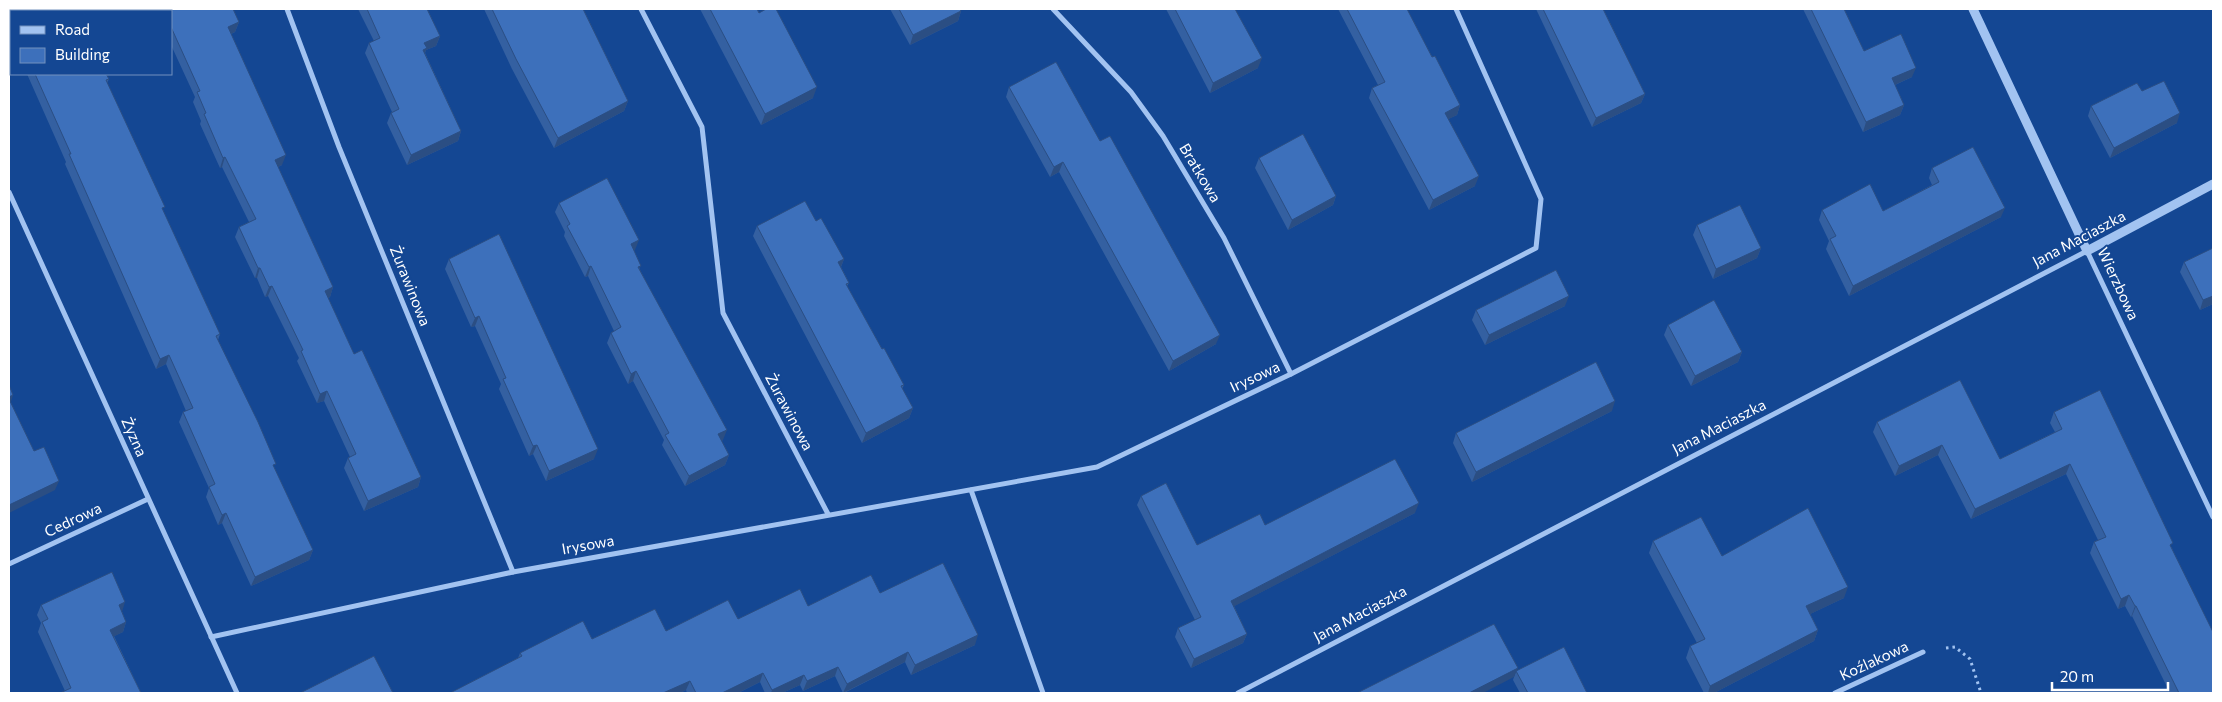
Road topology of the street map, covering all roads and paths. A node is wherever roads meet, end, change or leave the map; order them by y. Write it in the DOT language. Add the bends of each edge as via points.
graph roads {
  1 [pos="287,9"];
  2 [pos="641,9"];
  3 [pos="1053,9"];
  4 [pos="1456,9"];
  5 [pos="1973,9"];
  6 [pos="2213,184"];
  7 [pos="9,192"];
  8 [pos="2087,251"];
  9 [pos="1291,374"];
  10 [pos="971,490"];
  11 [pos="148,499"];
  12 [pos="828,514"];
  13 [pos="2213,516"];
  14 [pos="9,564"];
  15 [pos="513,572"];
  16 [pos="211,637"];
  17 [pos="1923,652"];
  18 [pos="237,693"];
  19 [pos="1043,693"];
  20 [pos="1238,693"];
  21 [pos="1835,693"];
  22 [pos="1981,693"];
  1 -- 15 [label="street, Żurawinowa" via="339,147"];
  2 -- 12 [label="street, Żurawinowa" via="702,127 723,313"];
  3 -- 9 [label="street, Bratkowa" via="1126,86 1163,136 1224,238"];
  4 -- 9 [label="street, Irysowa" via="1541,199 1536,248"];
  5 -- 8 [label="street, Wierzbowa"];
  6 -- 8 [label="street, Jana Maciaszka"];
  7 -- 11 [label="street, Żyzna"];
  8 -- 13 [label="street, Wierzbowa"];
  8 -- 20 [label="street, Jana Maciaszka"];
  9 -- 10 [label="street, Irysowa" via="1097,467"];
  10 -- 12 [label="street, Irysowa"];
  10 -- 19 [label="street"];
  11 -- 14 [label="street, Cedrowa"];
  11 -- 16 [label="street, Żyzna"];
  12 -- 15 [label="street, Irysowa"];
  15 -- 16 [label="street, Irysowa"];
  16 -- 18 [label="street, Żyzna"];
  17 -- 21 [label="street, Koźlakowa"];
  17 -- 22 [label="path" via="1955,647 1970,659"];
}
